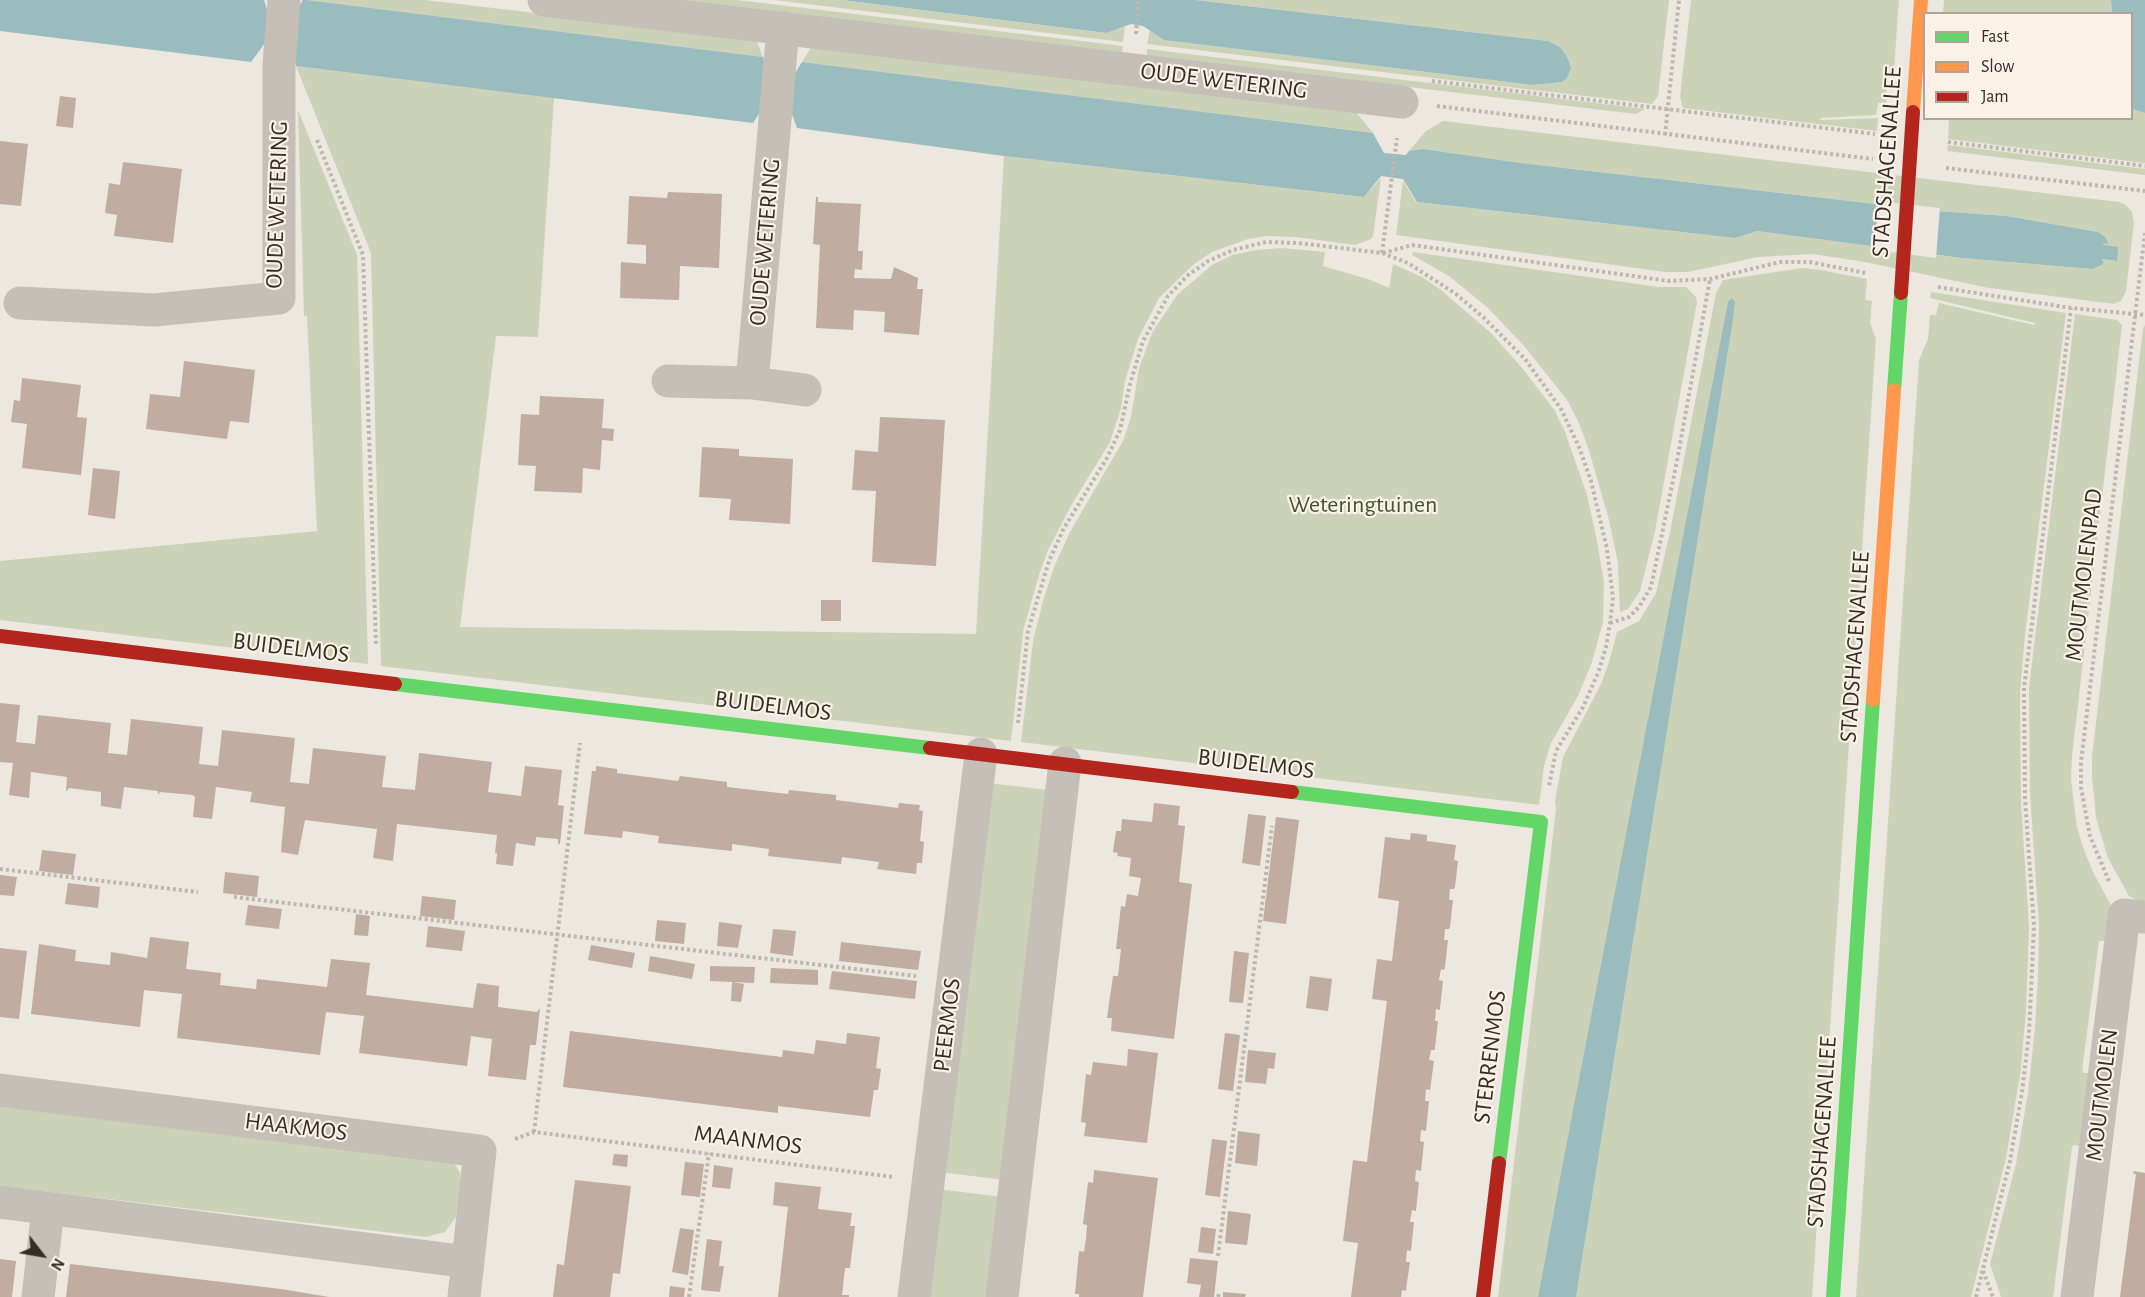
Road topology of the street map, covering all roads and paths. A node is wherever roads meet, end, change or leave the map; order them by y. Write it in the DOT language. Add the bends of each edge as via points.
graph roads {
  1 [pos="544,0"];
  2 [pos="1138,0"];
  3 [pos="1680,0"];
  4 [pos="1921,0"];
  5 [pos="284,4"];
  6 [pos="1136,26"];
  7 [pos="783,28"];
  8 [pos="1431,81"];
  9 [pos="1402,102"];
  10 [pos="1667,109"];
  11 [pos="313,129"];
  12 [pos="1877,134"];
  13 [pos="1397,141"];
  14 [pos="1947,142"];
  15 [pos="2145,166"];
  16 [pos="2094,185"];
  17 [pos="2145,191"];
  18 [pos="2145,233"];
  19 [pos="1382,253"];
  20 [pos="1873,274"];
  21 [pos="1710,279"];
  22 [pos="1930,286"];
  23 [pos="20,303"];
  24 [pos="2071,308"];
  25 [pos="2134,314"];
  26 [pos="2145,315"];
  27 [pos="668,381"];
  28 [pos="752,383"];
  29 [pos="805,390"];
  30 [pos="1610,623"];
  31 [pos="0,636"];
  32 [pos="377,681"];
  33 [pos="585,706"];
  34 [pos="981,754"];
  35 [pos="1014,757"];
  36 [pos="1065,763"];
  37 [pos="1277,789"];
  38 [pos="1541,822"];
  39 [pos="0,869"];
  40 [pos="198,892"];
  41 [pos="234,897"];
  42 [pos="2135,916"];
  43 [pos="557,935"];
  44 [pos="952,980"];
  45 [pos="0,1090"];
  46 [pos="534,1132"];
  47 [pos="480,1151"];
  48 [pos="709,1153"];
  49 [pos="927,1181"];
  50 [pos="0,1202"];
  51 [pos="48,1209"];
  52 [pos="1218,1256"];
  53 [pos="468,1263"];
  54 [pos="1983,1270"];
  55 [pos="38,1297"];
  56 [pos="464,1297"];
  57 [pos="689,1297"];
  58 [pos="914,1297"];
  59 [pos="1002,1297"];
  60 [pos="1483,1297"];
  61 [pos="1833,1297"];
  62 [pos="1976,1297"];
  63 [pos="1993,1297"];
  64 [pos="2077,1297"];
  1 -- 7 [label="street, OUDE WETERING"];
  2 -- 6 [label="path"];
  3 -- 10 [label="path"];
  4 -- 61 [label="street, STADSHAGENALLEE, bridge"];
  5 -- 23 [label="street, OUDE WETERING" via="279,65 279,298 154,310"];
  7 -- 9 [label="street, OUDE WETERING"];
  7 -- 28 [label="street, OUDE WETERING"];
  8 -- 10 [label="path"];
  9 -- 10 [label="path" via="1665,135"];
  10 -- 12 [label="path"];
  11 -- 32 [label="path" via="363,255"];
  13 -- 19 [label="path"];
  14 -- 15 [label="path"];
  16 -- 17 [label="path"];
  18 -- 25 [label="path, MOUTMOLENPAD"];
  19 -- 21 [label="path" via="1412,245 1670,281"];
  19 -- 30 [label="path" via="1435,279 1483,317 1525,359 1561,409 1591,481 1607,549 1613,598"];
  19 -- 35 [label="path" via="1266,242 1208,261 1168,296 1143,341 1126,410 1107,458 1064,528 1049,561 1028,631"];
  20 -- 21 [label="path" via="1810,262 1780,262"];
  21 -- 30 [label="path" via="1651,586 1629,617"];
  22 -- 24 [label="path"];
  24 -- 25 [label="path"];
  24 -- 54 [label="path" via="2024,688 2025,799 2034,926 2029,1033 2010,1161"];
  25 -- 26 [label="path"];
  25 -- 42 [label="path, MOUTMOLENPAD" via="2080,762 2090,836"];
  27 -- 28 [label="street"];
  28 -- 29 [label="street"];
  30 -- 38 [label="path" via="1598,672 1583,707 1556,751"];
  31 -- 32 [label="street, BUIDELMOS"];
  32 -- 33 [label="street, BUIDELMOS"];
  33 -- 34 [label="street, BUIDELMOS"];
  33 -- 43 [label="path"];
  34 -- 35 [label="street, BUIDELMOS"];
  34 -- 44 [label="street, PEERMOS"];
  35 -- 36 [label="street, BUIDELMOS"];
  36 -- 37 [label="street, BUIDELMOS"];
  36 -- 59 [label="street"];
  37 -- 38 [label="street, BUIDELMOS"];
  37 -- 52 [label="path"];
  38 -- 60 [label="street, STERRENMOS"];
  39 -- 40 [label="path"];
  41 -- 43 [label="path"];
  42 -- 64 [label="street, MOUTMOLEN"];
  43 -- 44 [label="path"];
  43 -- 46 [label="path"];
  44 -- 49 [label="street, PEERMOS"];
  45 -- 47 [label="street, HAAKMOS"];
  46 -- 47 [label="path, MAANMOS"];
  46 -- 48 [label="path, MAANMOS"];
  47 -- 53 [label="street"];
  48 -- 49 [label="path, MAANMOS"];
  48 -- 57 [label="path"];
  49 -- 58 [label="street, PEERMOS"];
  50 -- 51 [label="street"];
  51 -- 53 [label="street"];
  51 -- 55 [label="street"];
  53 -- 56 [label="street"];
  54 -- 62 [label="path"];
  54 -- 63 [label="path"];
}
